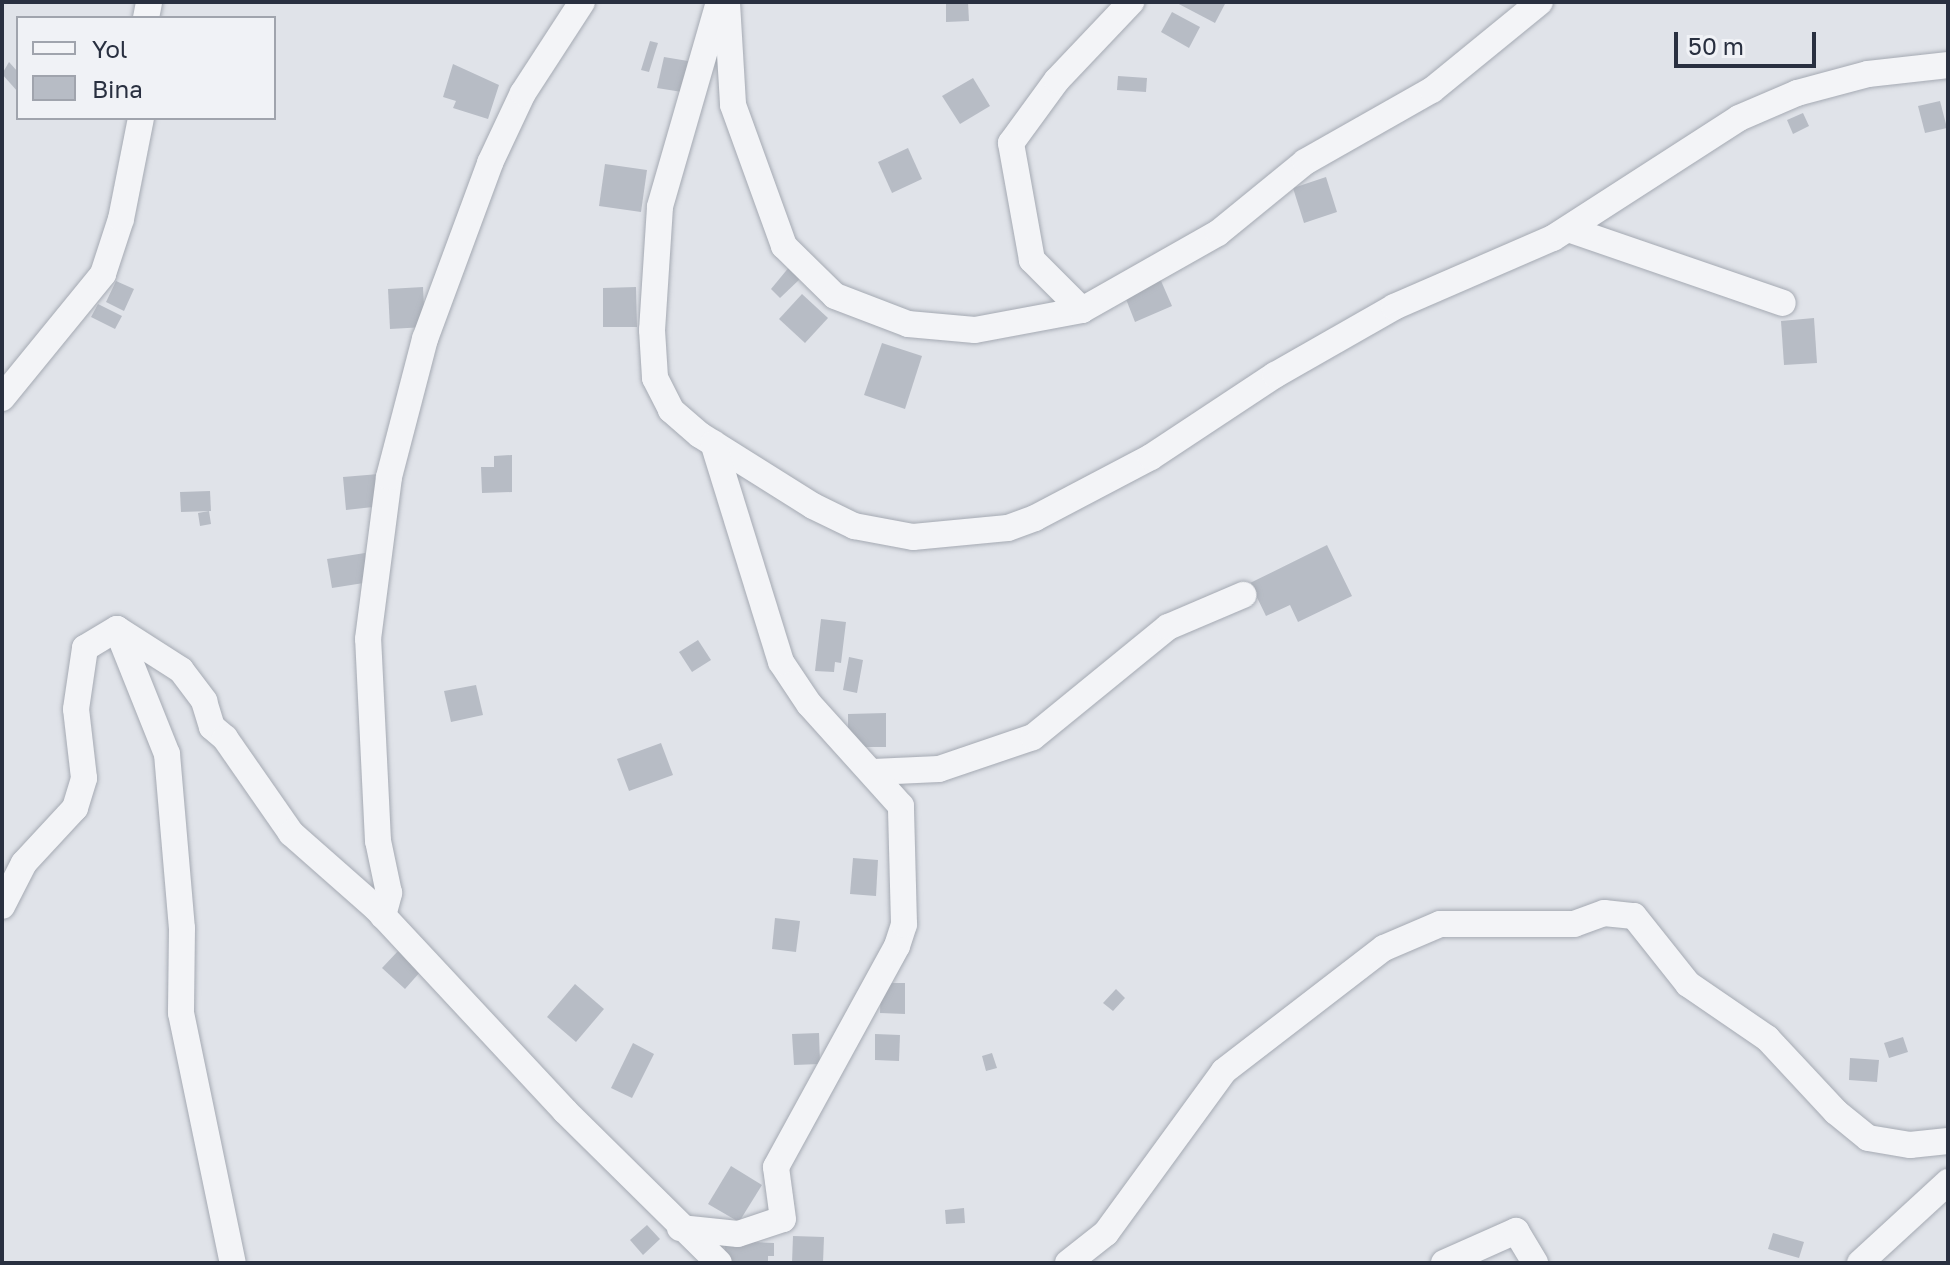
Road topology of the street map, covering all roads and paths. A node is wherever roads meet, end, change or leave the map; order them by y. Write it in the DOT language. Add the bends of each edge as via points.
graph roads {
  1 [pos="582,2"];
  2 [pos="719,2"];
  3 [pos="727,2"];
  4 [pos="1131,2"];
  5 [pos="1540,2"];
  6 [pos="1948,65"];
  7 [pos="141,120"];
  8 [pos="1568,229"];
  9 [pos="1783,303"];
  10 [pos="1082,310"];
  11 [pos="2,398"];
  12 [pos="713,443"];
  13 [pos="1243,595"];
  14 [pos="117,629"];
  15 [pos="873,772"];
  16 [pos="2,906"];
  17 [pos="383,916"];
  18 [pos="1948,1141"];
  19 [pos="1948,1182"];
  20 [pos="680,1228"];
  21 [pos="233,1263"];
  22 [pos="719,1263"];
  23 [pos="1068,1263"];
  24 [pos="1444,1263"];
  25 [pos="1535,1263"];
  26 [pos="1860,1263"];
  1 -- 17 [label="street" via="523,93 490,163 425,339 389,477 368,639 378,841 389,893"];
  2 -- 12 [label="street" via="660,207 652,330 655,378 671,410"];
  3 -- 10 [label="street" via="733,105 784,246 835,296 908,324 975,330"];
  4 -- 10 [label="street" via="1057,80 1011,143 1032,260"];
  5 -- 10 [label="street" via="1432,90 1305,162 1218,233"];
  6 -- 8 [label="street" via="1868,74 1797,93 1739,118"];
  7 -- 11 [label="street" via="121,219 103,274"];
  8 -- 9 [label="street"];
  8 -- 12 [label="street" via="1394,307 1275,375 1151,457 1008,528 913,537 854,526"];
  12 -- 15 [label="street" via="781,662 809,704"];
  13 -- 15 [label="street" via="1168,627 1033,737 939,769"];
  14 -- 16 [label="street" via="85,648 76,709 84,778 75,808 24,863"];
  14 -- 17 [label="street" via="181,670 204,701 212,727 291,833"];
  14 -- 21 [label="street" via="167,754 182,928 181,1013"];
  15 -- 20 [label="street" via="901,806 904,924 897,946 776,1167 783,1219 738,1234"];
  17 -- 20 [label="street"];
  18 -- 23 [label="street" via="1910,1145 1868,1138 1836,1112 1767,1038 1688,984 1634,916 1604,913 1574,924 1440,924 1384,948 1224,1071 1106,1233"];
  19 -- 26 [label="street"];
  20 -- 22 [label="street"];
  24 -- 25 [label="street" via="1516,1231"];
}
